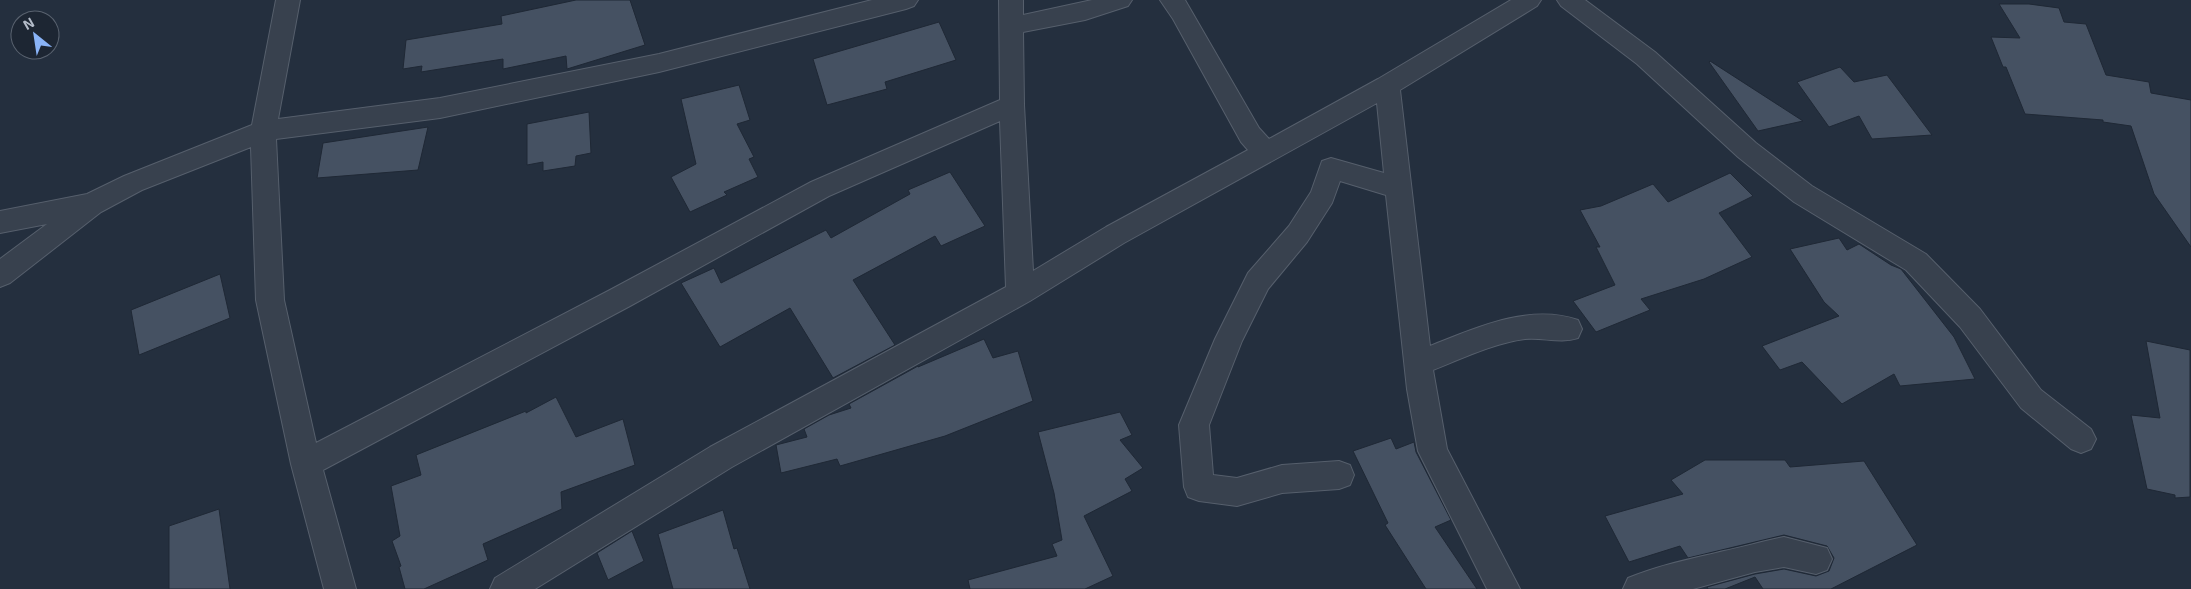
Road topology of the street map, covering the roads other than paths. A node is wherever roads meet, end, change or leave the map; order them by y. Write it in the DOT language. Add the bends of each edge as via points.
graph roads {
  1 [pos="288,0"];
  2 [pos="906,0"];
  3 [pos="1011,0"];
  4 [pos="1120,0"];
  5 [pos="1172,0"];
  6 [pos="1529,0"];
  7 [pos="1569,0"];
  8 [pos="1011,26"];
  9 [pos="1387,86"];
  10 [pos="1012,105"];
  11 [pos="263,131"];
  12 [pos="1265,152"];
  13 [pos="1398,188"];
  14 [pos="92,204"];
  15 [pos="0,222"];
  16 [pos="0,275"];
  17 [pos="1020,293"];
  18 [pos="1568,329"];
  19 [pos="1418,363"];
  20 [pos="2081,439"];
  21 [pos="306,464"];
  22 [pos="1340,475"];
  23 [pos="1816,559"];
  24 [pos="340,589"];
  25 [pos="506,589"];
  26 [pos="1504,589"];
  27 [pos="1639,589"];
  1 -- 11 [label="street"];
  2 -- 11 [label="street" via="659,63 440,108"];
  3 -- 8 [label="street"];
  4 -- 8 [label="street" via="1085,11"];
  5 -- 12 [label="street" via="1250,135"];
  6 -- 9 [label="street"];
  7 -- 20 [label="street" via="1646,58 1747,150 1803,194 1916,262 1970,318 2031,399"];
  8 -- 10 [label="street"];
  9 -- 12 [label="street"];
  9 -- 13 [label="street"];
  10 -- 17 [label="street"];
  10 -- 21 [label="street" via="820,189"];
  11 -- 14 [label="street" via="133,183"];
  11 -- 21 [label="street" via="270,300"];
  12 -- 17 [label="street" via="1115,235"];
  13 -- 19 [label="street"];
  13 -- 22 [label="street" via="1331,168 1323,195 1298,234 1258,281 1229,339 1194,426 1198,487 1237,492 1282,479"];
  14 -- 15 [label="street"];
  14 -- 16 [label="street"];
  17 -- 25 [label="street" via="721,457"];
  18 -- 19 [label="street" via="1525,327 1478,340"];
  19 -- 26 [label="street" via="1433,451"];
  21 -- 24 [label="street"];
  23 -- 27 [label="street" via="1774,553"];
}
